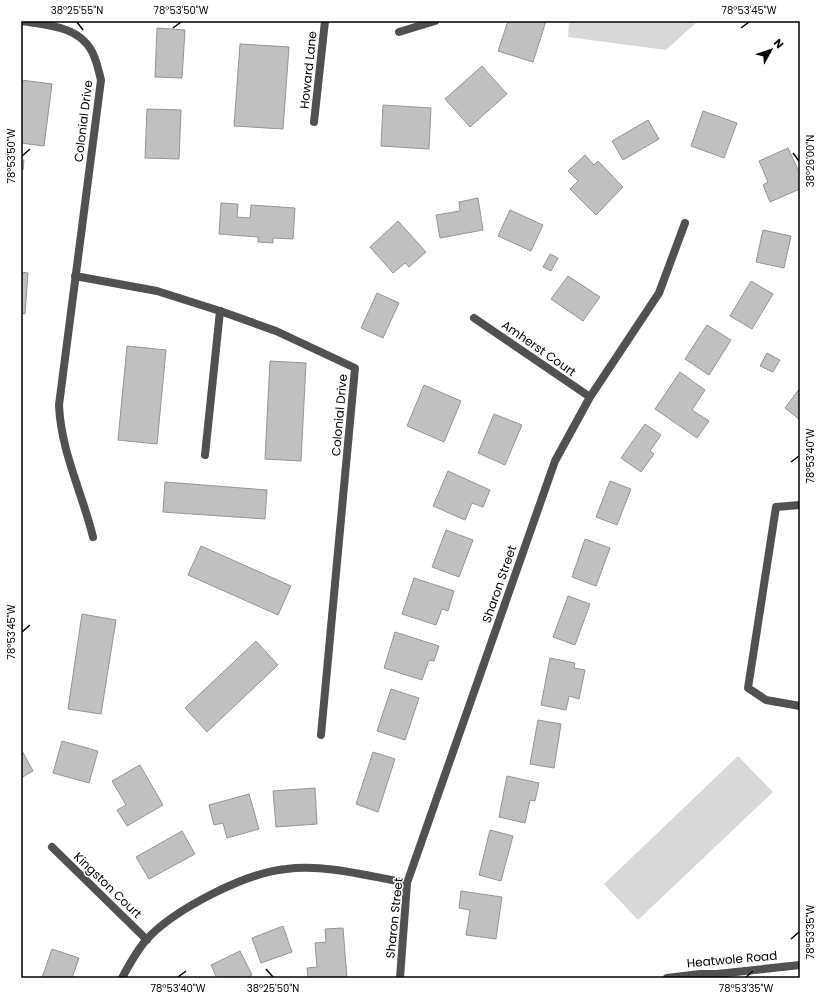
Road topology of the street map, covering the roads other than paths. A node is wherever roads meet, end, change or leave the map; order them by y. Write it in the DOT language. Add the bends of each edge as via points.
graph roads {
  1 [pos="21,21"];
  2 [pos="325,21"];
  3 [pos="435,21"];
  4 [pos="400,32"];
  5 [pos="314,122"];
  6 [pos="685,223"];
  7 [pos="75,276"];
  8 [pos="220,311"];
  9 [pos="474,318"];
  10 [pos="590,397"];
  11 [pos="205,455"];
  12 [pos="800,505"];
  13 [pos="93,537"];
  14 [pos="800,706"];
  15 [pos="322,735"];
  16 [pos="52,847"];
  17 [pos="407,882"];
  18 [pos="147,940"];
  19 [pos="800,964"];
  20 [pos="717,976"];
  21 [pos="122,978"];
  22 [pos="400,978"];
  23 [pos="666,978"];
  1 -- 7 [label="street, Colonial Drive" via="55,25 77,34 93,54 101,80"];
  2 -- 5 [label="street, Howard Lane"];
  3 -- 4 [label="street"];
  6 -- 10 [label="street, Sharon Street" via="659,293"];
  7 -- 8 [label="street, Colonial Drive" via="157,291"];
  7 -- 13 [label="street, Colonial Drive" via="59,396 59,418 71,470"];
  8 -- 11 [label="street"];
  8 -- 15 [label="street, Colonial Drive" via="276,332 355,368"];
  9 -- 10 [label="street, Amherst Court"];
  10 -- 17 [label="street, Sharon Street" via="555,461"];
  12 -- 14 [label="street" via="776,507 748,688 766,700"];
  16 -- 18 [label="street, Kingston Court"];
  17 -- 18 [label="street" via="326,869 286,869 242,880 188,906"];
  17 -- 22 [label="street, Sharon Street"];
  18 -- 21 [label="street"];
  19 -- 20 [label="street, Heatwole Road"];
  20 -- 23 [label="street, Heatwole Road" via="700,974"];
}
